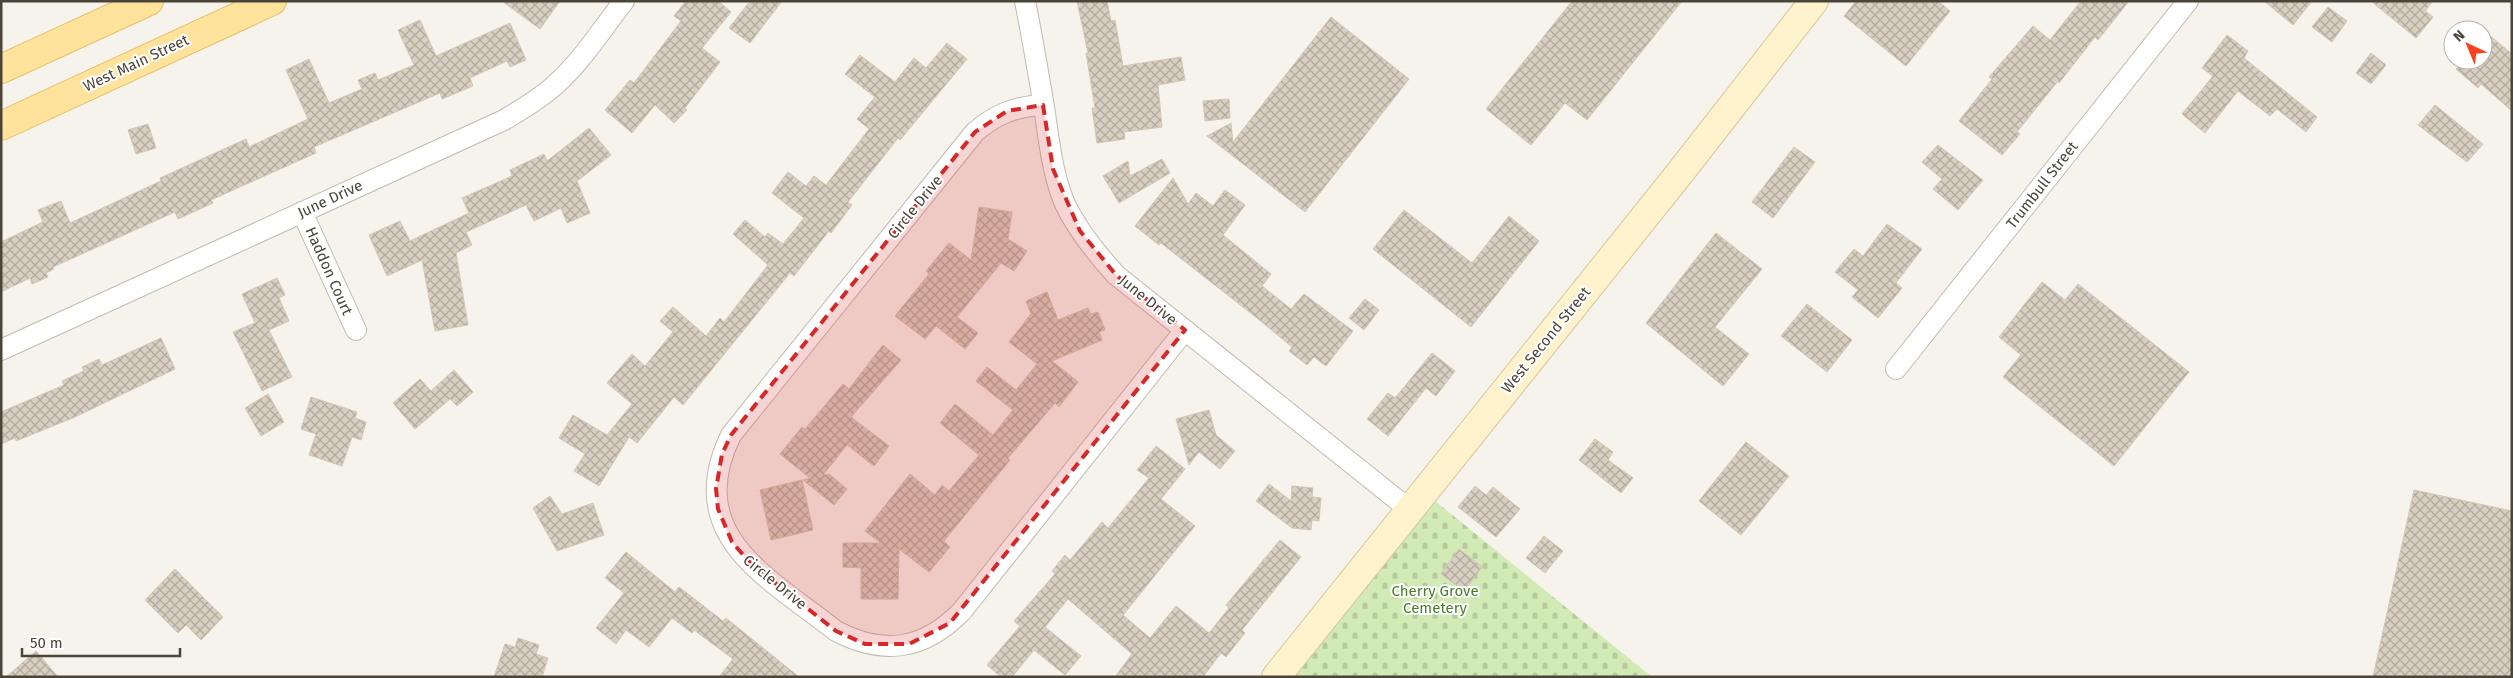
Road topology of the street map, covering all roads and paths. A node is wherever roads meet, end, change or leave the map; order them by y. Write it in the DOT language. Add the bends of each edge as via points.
graph roads {
  1 [pos="149,1"];
  2 [pos="272,1"];
  3 [pos="624,1"];
  4 [pos="1025,1"];
  5 [pos="1814,1"];
  6 [pos="2188,1"];
  7 [pos="1,69"];
  8 [pos="1043,105"];
  9 [pos="1,126"];
  10 [pos="302,212"];
  11 [pos="356,330"];
  12 [pos="1185,330"];
  13 [pos="1,350"];
  14 [pos="1896,369"];
  15 [pos="1410,510"];
  16 [pos="1276,677"];
  1 -- 7 [label="main road"];
  2 -- 9 [label="main road, West Main Street"];
  3 -- 10 [label="street, June Drive" via="574,66 535,101 504,120"];
  4 -- 8 [label="street, June Drive"];
  5 -- 15 [label="main road, West Second Street"];
  6 -- 14 [label="street, Trumbull Street"];
  8 -- 12 [label="street, June Drive" via="1053,169 1065,204 1080,231 1116,275"];
  8 -- 12 [label="street, Circle Drive" via="1007,111 975,132 731,435 718,465 716,489 718,509 732,542 751,564 836,631 865,644 894,646 924,640 950,624 962,611"];
  10 -- 11 [label="street, Haddon Court"];
  10 -- 13 [label="street, June Drive"];
  12 -- 15 [label="street, June Drive"];
  15 -- 16 [label="main road, West Second Street"];
}
